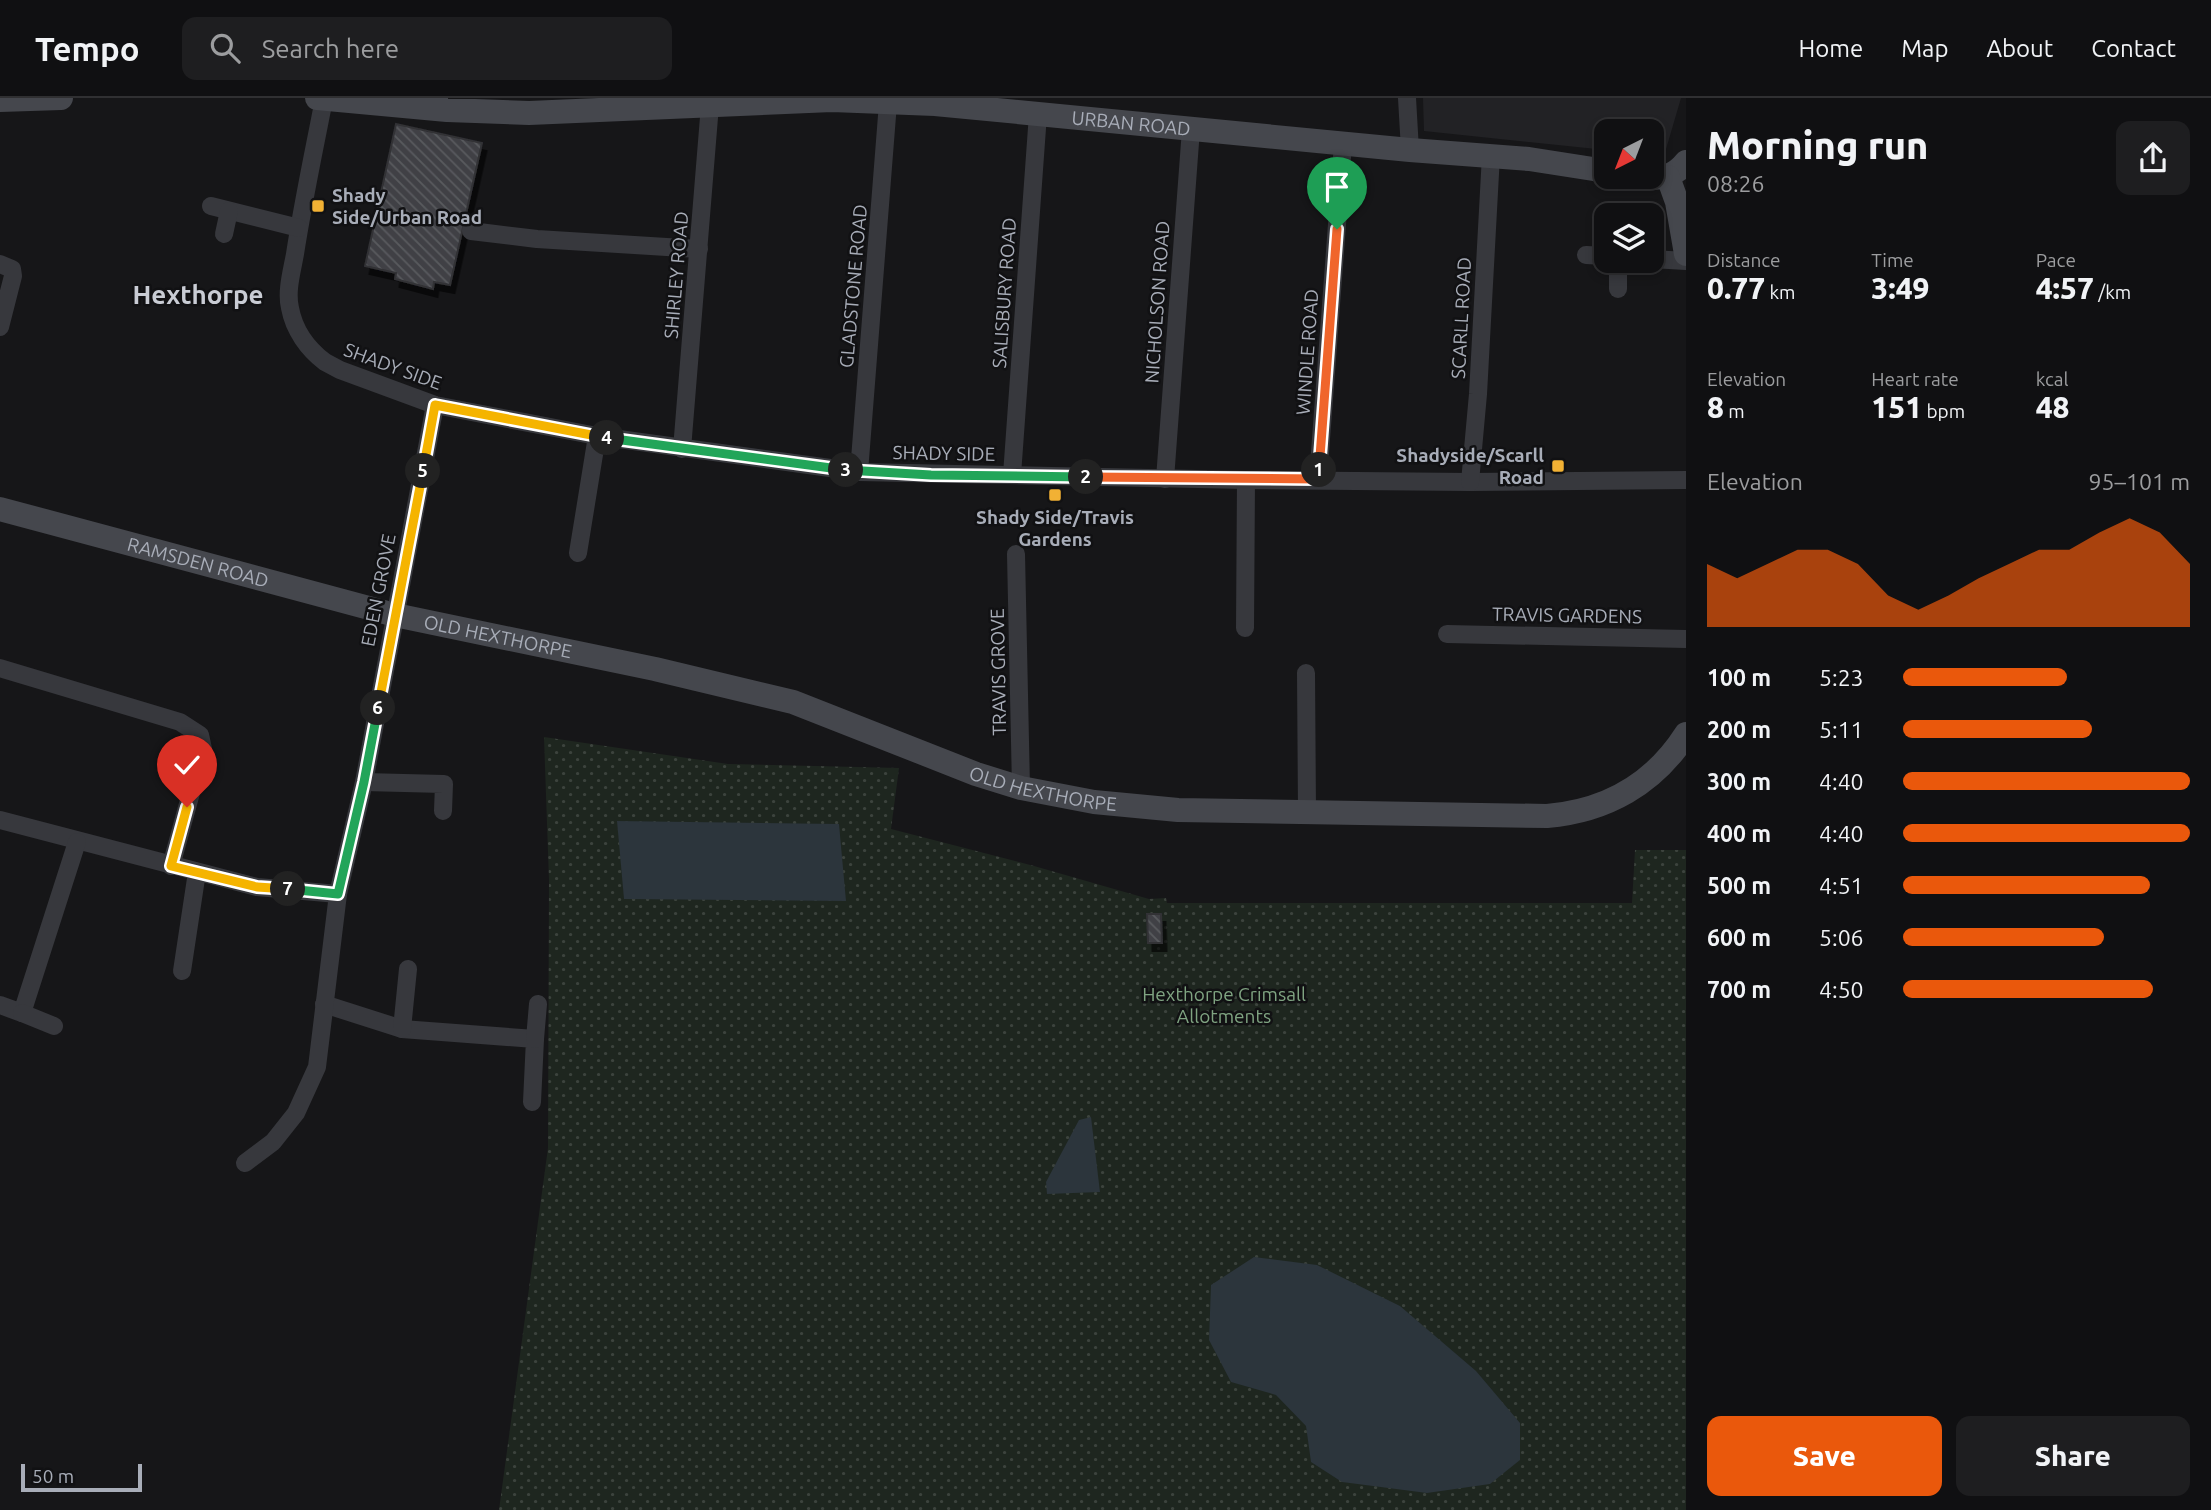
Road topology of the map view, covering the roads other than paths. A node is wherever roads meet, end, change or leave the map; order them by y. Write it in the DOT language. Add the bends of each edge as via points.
graph roads {
  1 [pos="61,98"];
  2 [pos="1407,98"];
  3 [pos="321,99"];
  4 [pos="831,99"];
  5 [pos="0,100"];
  6 [pos="935,101"];
  7 [pos="888,103"];
  8 [pos="710,104"];
  9 [pos="1038,114"];
  10 [pos="1191,129"];
  11 [pos="1343,144"];
  12 [pos="1410,150"];
  13 [pos="1491,155"];
  14 [pos="1594,169"];
  15 [pos="1677,170"];
  16 [pos="211,206"];
  17 [pos="229,211"];
  18 [pos="299,228"];
  19 [pos="471,231"];
  20 [pos="224,234"];
  21 [pos="699,248"];
  22 [pos="1686,254"];
  23 [pos="1586,256"];
  24 [pos="1594,256"];
  25 [pos="1664,260"];
  26 [pos="1686,261"];
  27 [pos="6,266"];
  28 [pos="1618,273"];
  29 [pos="1618,289"];
  30 [pos="0,327"];
  31 [pos="435,405"];
  32 [pos="597,436"];
  33 [pos="682,449"];
  34 [pos="859,472"];
  35 [pos="1013,475"];
  36 [pos="1165,479"];
  37 [pos="1318,479"];
  38 [pos="1246,480"];
  39 [pos="1686,480"];
  40 [pos="1470,482"];
  41 [pos="0,509"];
  42 [pos="578,553"];
  43 [pos="1016,555"];
  44 [pos="395,615"];
  45 [pos="1245,628"];
  46 [pos="1447,634"];
  47 [pos="1686,639"];
  48 [pos="0,668"];
  49 [pos="1306,673"];
  50 [pos="1686,734"];
  51 [pos="364,782"];
  52 [pos="1021,788"];
  53 [pos="443,811"];
  54 [pos="1307,811"];
  55 [pos="0,820"];
  56 [pos="77,842"];
  57 [pos="171,866"];
  58 [pos="197,872"];
  59 [pos="338,894"];
  60 [pos="408,968"];
  61 [pos="182,971"];
  62 [pos="324,1004"];
  63 [pos="538,1004"];
  64 [pos="0,1005"];
  65 [pos="22,1013"];
  66 [pos="54,1026"];
  67 [pos="402,1029"];
  68 [pos="536,1040"];
  69 [pos="532,1102"];
  70 [pos="245,1163"];
  1 -- 5 [label="street"];
  2 -- 12 [label="street"];
  3 -- 8 [label="street, URBAN ROAD" via="529,113"];
  3 -- 18 [label="street, SHADY SIDE"];
  4 -- 7 [label="street, URBAN ROAD"];
  4 -- 8 [label="street, URBAN ROAD"];
  6 -- 7 [label="street, URBAN ROAD"];
  6 -- 9 [label="street, URBAN ROAD"];
  7 -- 34 [label="street, GLADSTONE ROAD"];
  8 -- 21 [label="street, SHIRLEY ROAD"];
  9 -- 10 [label="street, URBAN ROAD"];
  9 -- 35 [label="street, SALISBURY ROAD"];
  10 -- 11 [label="street, URBAN ROAD"];
  10 -- 36 [label="street, NICHOLSON ROAD"];
  11 -- 12 [label="street, URBAN ROAD"];
  11 -- 37 [label="street, WINDLE ROAD"];
  12 -- 13 [label="street, URBAN ROAD"];
  13 -- 14 [label="street, URBAN ROAD"];
  13 -- 40 [label="street, SCARLL ROAD"];
  15 -- 22 [label="street" via="1676,202"];
  16 -- 17 [label="street"];
  17 -- 18 [label="street"];
  17 -- 20 [label="street"];
  18 -- 31 [label="street, SHADY SIDE" via="289,308 311,351 340,370"];
  19 -- 21 [label="street"];
  21 -- 33 [label="street, SHIRLEY ROAD"];
  23 -- 24 [label="street"];
  25 -- 26 [label="street"];
  27 -- 30 [label="street" via="13,276"];
  28 -- 29 [label="street"];
  31 -- 32 [label="street, SHADY SIDE"];
  31 -- 44 [label="street, EDEN GROVE"];
  32 -- 33 [label="street, SHADY SIDE"];
  32 -- 42 [label="street"];
  33 -- 34 [label="street, SHADY SIDE"];
  34 -- 35 [label="street, SHADY SIDE"];
  35 -- 36 [label="street, SHADY SIDE"];
  36 -- 38 [label="street, SHADY SIDE"];
  37 -- 38 [label="street, SHADY SIDE"];
  37 -- 40 [label="street, SHADY SIDE"];
  38 -- 45 [label="street"];
  39 -- 40 [label="street, SHADY SIDE"];
  41 -- 44 [label="street, RAMSDEN ROAD"];
  43 -- 52 [label="street, TRAVIS GROVE"];
  44 -- 51 [label="street, EDEN GROVE"];
  44 -- 52 [label="street, OLD HEXTHORPE" via="793,702"];
  46 -- 47 [label="street, TRAVIS GARDENS"];
  48 -- 57 [label="street" via="180,722 200,734 203,749"];
  49 -- 54 [label="street"];
  50 -- 54 [label="street, OLD HEXTHORPE" via="1656,771 1634,788 1574,813"];
  51 -- 53 [label="street" via="444,784"];
  51 -- 59 [label="street, EDEN GROVE"];
  52 -- 54 [label="street, OLD HEXTHORPE" via="1144,808"];
  55 -- 56 [label="street"];
  56 -- 57 [label="street"];
  56 -- 65 [label="street"];
  57 -- 58 [label="street"];
  58 -- 59 [label="street" via="257,887"];
  58 -- 61 [label="street"];
  59 -- 62 [label="street, EDEN GROVE"];
  60 -- 67 [label="street"];
  62 -- 67 [label="street"];
  62 -- 70 [label="street, EDEN GROVE" via="317,1067 296,1113 274,1142"];
  63 -- 68 [label="street"];
  64 -- 65 [label="street"];
  65 -- 66 [label="street"];
  67 -- 68 [label="street"];
  68 -- 69 [label="street"];
}
